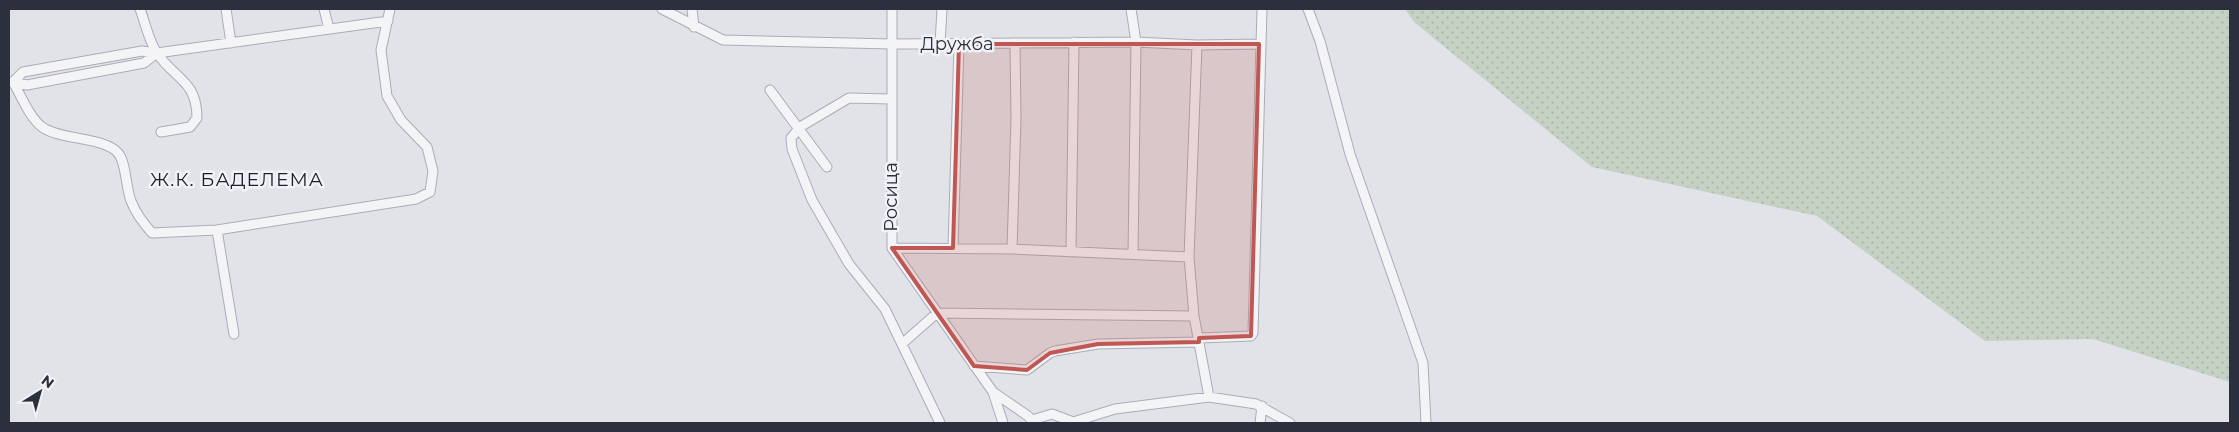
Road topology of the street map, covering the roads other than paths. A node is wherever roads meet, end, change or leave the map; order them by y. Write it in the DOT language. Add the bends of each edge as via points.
graph roads {
  1 [pos="140,9"];
  2 [pos="226,9"];
  3 [pos="324,9"];
  4 [pos="390,9"];
  5 [pos="662,9"];
  6 [pos="692,9"];
  7 [pos="892,9"];
  8 [pos="942,9"];
  9 [pos="1131,9"];
  10 [pos="1262,9"];
  11 [pos="1308,9"];
  12 [pos="388,21"];
  13 [pos="694,27"];
  14 [pos="328,29"];
  15 [pos="1074,42"];
  16 [pos="1136,42"];
  17 [pos="231,43"];
  18 [pos="1016,43"];
  19 [pos="892,44"];
  20 [pos="940,44"];
  21 [pos="959,44"];
  22 [pos="1197,44"];
  23 [pos="1260,44"];
  24 [pos="157,53"];
  25 [pos="11,82"];
  26 [pos="770,90"];
  27 [pos="891,99"];
  28 [pos="800,128"];
  29 [pos="161,132"];
  30 [pos="827,166"];
  31 [pos="217,230"];
  32 [pos="892,248"];
  33 [pos="953,248"];
  34 [pos="1012,250"];
  35 [pos="1071,252"];
  36 [pos="1133,254"];
  37 [pos="1189,257"];
  38 [pos="937,313"];
  39 [pos="1194,316"];
  40 [pos="234,334"];
  41 [pos="1199,340"];
  42 [pos="903,342"];
  43 [pos="974,366"];
  44 [pos="994,392"];
  45 [pos="1209,397"];
  46 [pos="1262,406"];
  47 [pos="1033,422"];
  48 [pos="940,423"];
  49 [pos="1003,423"];
  50 [pos="1260,423"];
  51 [pos="1290,423"];
  52 [pos="1426,423"];
  1 -- 24 [label="street"];
  2 -- 17 [label="street"];
  3 -- 14 [label="street"];
  4 -- 12 [label="street"];
  5 -- 13 [label="street, Дружба"];
  6 -- 13 [label="street"];
  7 -- 19 [label="street, Росица"];
  8 -- 20 [label="street"];
  9 -- 16 [label="street"];
  10 -- 23 [label="street"];
  11 -- 52 [label="street" via="1320,40 1350,154 1423,363"];
  12 -- 14 [label="street"];
  12 -- 31 [label="street" via="381,50 388,96 401,120 427,147 433,171 430,192 416,199"];
  13 -- 19 [label="street, Дружба" via="723,40"];
  14 -- 17 [label="street"];
  15 -- 16 [label="street, Дружба"];
  15 -- 18 [label="street, Дружба"];
  15 -- 35 [label="street"];
  16 -- 22 [label="street, Дружба"];
  16 -- 36 [label="street"];
  17 -- 24 [label="street"];
  18 -- 21 [label="street, Дружба"];
  18 -- 34 [label="street"];
  19 -- 20 [label="street, Дружба"];
  19 -- 27 [label="street, Росица"];
  20 -- 21 [label="street, Дружба"];
  21 -- 33 [label="street"];
  22 -- 23 [label="street, Дружба"];
  22 -- 37 [label="street"];
  23 -- 41 [label="street" via="1253,333 1251,336"];
  24 -- 25 [label="street" via="142,51 23,72"];
  24 -- 25 [label="street" via="144,63 27,85"];
  24 -- 29 [label="street" via="185,80 197,104 197,118 190,126"];
  25 -- 31 [label="street" via="42,127 110,147 119,154 131,200 152,232"];
  26 -- 28 [label="street"];
  27 -- 28 [label="street" via="849,98"];
  27 -- 32 [label="street, Росица"];
  28 -- 30 [label="street"];
  28 -- 42 [label="street" via="791,138 792,149 812,200 849,264 885,310"];
  31 -- 40 [label="street"];
  32 -- 33 [label="street"];
  32 -- 38 [label="street, Росица"];
  33 -- 34 [label="street"];
  34 -- 35 [label="street"];
  35 -- 36 [label="street"];
  36 -- 37 [label="street"];
  37 -- 39 [label="street"];
  38 -- 39 [label="street"];
  38 -- 42 [label="street"];
  38 -- 43 [label="street, Росица"];
  39 -- 41 [label="street"];
  41 -- 43 [label="street" via="1098,344 1055,351 1027,370"];
  41 -- 45 [label="street"];
  42 -- 48 [label="street"];
  43 -- 44 [label="street, Росица"];
  44 -- 47 [label="street, Росица"];
  44 -- 49 [label="street"];
  45 -- 46 [label="street"];
  45 -- 47 [label="street" via="1115,409 1073,422 1052,414"];
  46 -- 50 [label="street"];
  46 -- 51 [label="street"];
}
